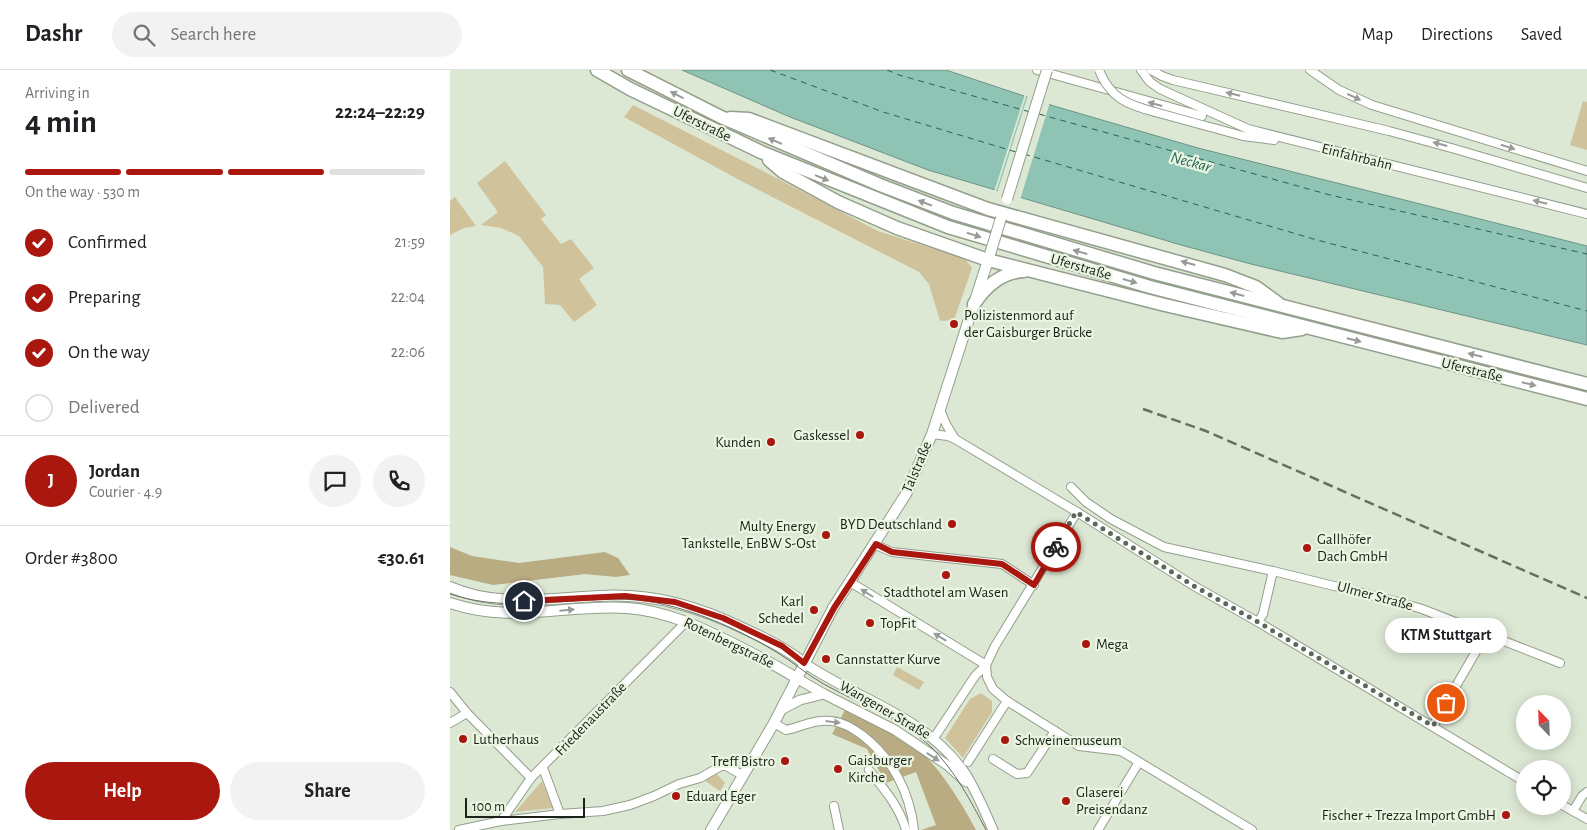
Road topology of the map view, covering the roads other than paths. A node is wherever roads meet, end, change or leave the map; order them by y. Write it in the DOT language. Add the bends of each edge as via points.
graph roads {
  1 [pos="597,70"];
  2 [pos="628,70"];
  3 [pos="1037,70"];
  4 [pos="1047,70"];
  5 [pos="1099,70"];
  6 [pos="1141,70"];
  7 [pos="1151,70"];
  8 [pos="1311,71"];
  9 [pos="1202,116"];
  10 [pos="720,117"];
  11 [pos="1293,141"];
  12 [pos="760,152"];
  13 [pos="1587,171"];
  14 [pos="1587,188"];
  15 [pos="1003,213"];
  16 [pos="1587,214"];
  17 [pos="989,257"];
  18 [pos="1029,271"];
  19 [pos="974,304"];
  20 [pos="1284,307"];
  21 [pos="1307,328"];
  22 [pos="1587,383"];
  23 [pos="1587,399"];
  24 [pos="940,410"];
  25 [pos="932,434"];
  26 [pos="955,439"];
  27 [pos="1071,487"];
  28 [pos="1076,512"];
  29 [pos="876,544"];
  30 [pos="1164,547"];
  31 [pos="1156,562"];
  32 [pos="1273,571"];
  33 [pos="850,582"];
  34 [pos="1034,585"];
  35 [pos="450,587"];
  36 [pos="450,604"];
  37 [pos="687,621"];
  38 [pos="1258,622"];
  39 [pos="1486,634"];
  40 [pos="804,663"];
  41 [pos="1560,663"];
  42 [pos="986,665"];
  43 [pos="798,679"];
  44 [pos="450,692"];
  45 [pos="824,694"];
  46 [pos="1007,701"];
  47 [pos="781,710"];
  48 [pos="467,713"];
  49 [pos="450,723"];
  50 [pos="774,723"];
  51 [pos="1433,726"];
  52 [pos="1055,731"];
  53 [pos="934,738"];
  54 [pos="993,758"];
  55 [pos="968,762"];
  56 [pos="1139,762"];
  57 [pos="543,768"];
  58 [pos="869,770"];
  59 [pos="742,776"];
  60 [pos="1516,777"];
  61 [pos="531,778"];
  62 [pos="974,792"];
  63 [pos="1587,792"];
  64 [pos="834,806"];
  65 [pos="1573,811"];
  66 [pos="560,814"];
  67 [pos="1587,819"];
  68 [pos="501,821"];
  69 [pos="484,827"];
  70 [pos="458,830"];
  71 [pos="711,830"];
  72 [pos="838,830"];
  73 [pos="906,830"];
  74 [pos="914,830"];
  75 [pos="993,830"];
  76 [pos="1098,830"];
  77 [pos="1252,830"];
  1 -- 12 [label="highway, Uferstraße"];
  10 -- 2 [label="highway, Uferstraße, one-way"];
  9 -- 3 [label="street, one-way"];
  4 -- 15 [label="main road, Talstraße, bridge"];
  5 -- 11 [label="street, bridge" via="1108,86 1132,105 1243,136"];
  6 -- 11 [label="street, Einfahrbahn" via="1150,82 1172,96 1248,129"];
  14 -- 7 [label="street, one-way" via="1389,131 1173,80"];
  8 -- 13 [label="street, one-way" via="1338,90 1372,105"];
  10 -- 15 [label="highway" via="749,120"];
  20 -- 10 [label="highway, Uferstraße, one-way" via="953,214"];
  16 -- 11 [label="street, Einfahrbahn, one-way"];
  12 -- 17 [label="highway" via="783,172 838,202 897,228"];
  12 -- 21 [label="highway, Uferstraße, one-way" via="948,227 1150,287"];
  15 -- 17 [label="main road, Talstraße, bridge"];
  20 -- 15 [label="highway, one-way" via="1256,287 1225,275"];
  17 -- 18 [label="highway"];
  17 -- 19 [label="main road, Talstraße"];
  18 -- 19 [label="highway" via="1014,272 997,280"];
  18 -- 21 [label="highway" via="1282,332"];
  19 -- 24 [label="main road, Talstraße"];
  22 -- 20 [label="highway, Uferstraße, one-way"];
  21 -- 23 [label="highway, Uferstraße, one-way"];
  24 -- 25 [label="main road, Talstraße"];
  24 -- 26 [label="street"];
  25 -- 26 [label="street"];
  25 -- 29 [label="main road, Talstraße" via="906,494"];
  26 -- 28 [label="street"];
  27 -- 30 [label="street, Ulmer Straße" via="1105,515"];
  28 -- 31 [label="street"];
  28 -- 34 [label="street"];
  29 -- 33 [label="main road, Talstraße"];
  29 -- 34 [label="street" via="892,552 1002,564"];
  30 -- 31 [label="street"];
  30 -- 32 [label="street, Ulmer Straße"];
  31 -- 38 [label="street"];
  32 -- 38 [label="street" via="1263,614"];
  32 -- 39 [label="street, Ulmer Straße" via="1404,603"];
  33 -- 40 [label="main road, Talstraße"];
  42 -- 33 [label="street, one-way"];
  34 -- 42 [label="street"];
  35 -- 40 [label="main road, Rotenbergstraße" via="480,596 524,601 625,596 675,602 723,618 782,646"];
  36 -- 37 [label="main road, Rotenbergstraße, one-way" via="504,614 626,608"];
  37 -- 43 [label="main road, Rotenbergstraße"];
  37 -- 57 [label="street, Friedenaustraße"];
  38 -- 51 [label="street"];
  39 -- 41 [label="street, Ulmer Straße"];
  39 -- 51 [label="street"];
  40 -- 43 [label="main road, Talstraße"];
  40 -- 53 [label="street, Wangener Straße" via="891,710"];
  42 -- 46 [label="street" via="987,678 993,689"];
  42 -- 53 [label="street" via="975,676"];
  43 -- 45 [label="street, Wangener Straße"];
  43 -- 47 [label="main road, Talstraße"];
  44 -- 48 [label="street"];
  45 -- 47 [label="street" via="800,700"];
  45 -- 62 [label="street, Wangener Straße, one-way" via="894,730 959,774"];
  46 -- 52 [label="street"];
  46 -- 55 [label="street"];
  47 -- 50 [label="main road, Talstraße"];
  48 -- 49 [label="street"];
  48 -- 61 [label="street"];
  50 -- 59 [label="main road, Talstraße"];
  50 -- 74 [label="street, one-way" via="786,730 817,721 830,721 844,724 870,741 898,776"];
  51 -- 60 [label="street"];
  52 -- 54 [label="street" via="1027,773 1017,774"];
  52 -- 56 [label="street" via="1079,746 1121,751"];
  53 -- 62 [label="street, Wangener Straße" via="963,770"];
  56 -- 76 [label="street"];
  56 -- 77 [label="street"];
  57 -- 61 [label="street, Friedenaustraße"];
  57 -- 66 [label="street"];
  58 -- 73 [label="street" via="889,794"];
  59 -- 66 [label="street" via="721,766 700,778 630,805 604,811"];
  59 -- 71 [label="main road, Talstraße"];
  61 -- 68 [label="street, Friedenaustraße"];
  62 -- 75 [label="street, Wangener Straße"];
  63 -- 65 [label="street"];
  64 -- 72 [label="street"];
  65 -- 67 [label="street"];
  66 -- 68 [label="street"];
  68 -- 69 [label="street"];
  69 -- 70 [label="street"];
}
